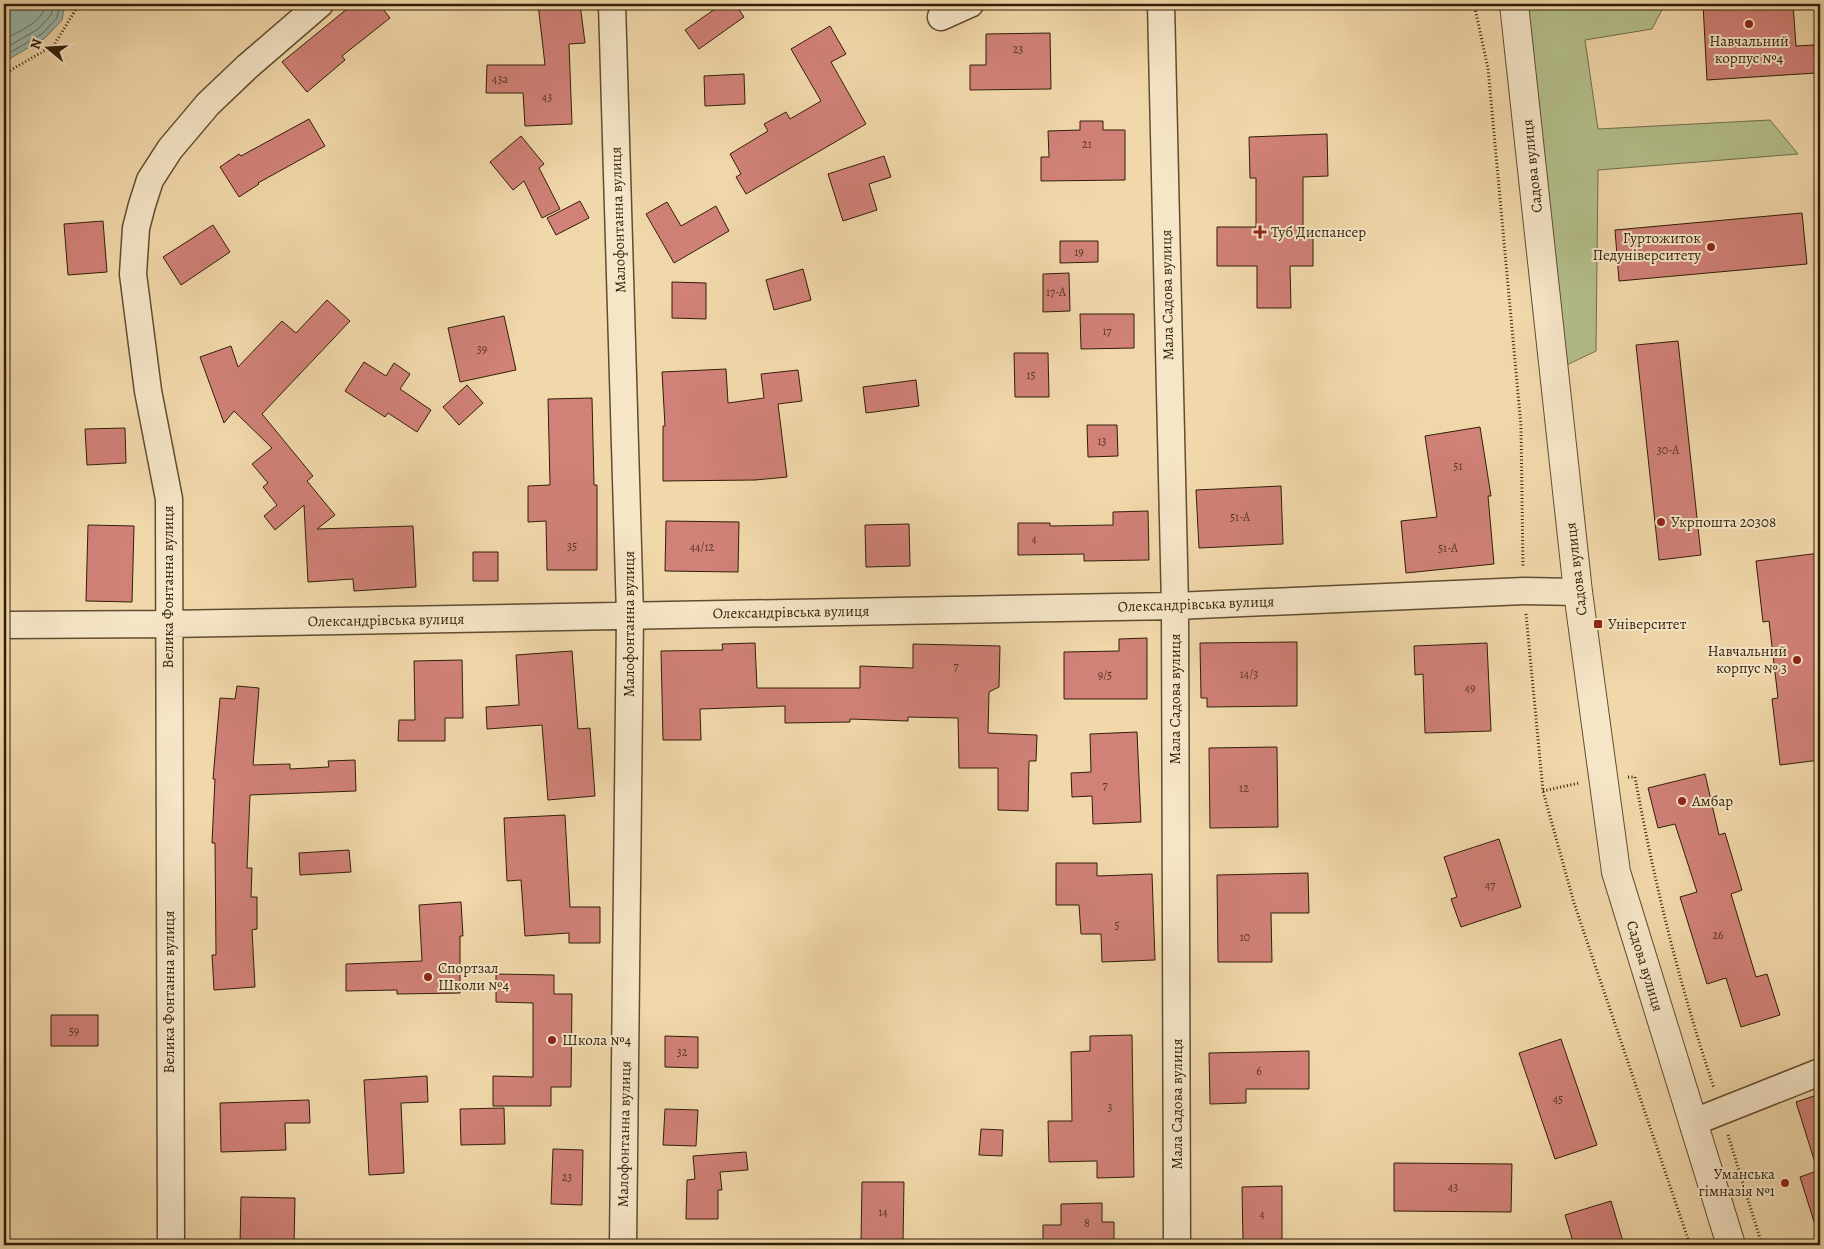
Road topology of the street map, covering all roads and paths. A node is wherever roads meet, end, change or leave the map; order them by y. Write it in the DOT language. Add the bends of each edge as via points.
graph roads {
  1 [pos="79,4"];
  2 [pos="320,4"];
  3 [pos="612,4"];
  4 [pos="970,4"];
  5 [pos="1161,4"];
  6 [pos="1474,4"];
  7 [pos="1514,4"];
  8 [pos="941,17"];
  9 [pos="4,74"];
  10 [pos="1524,591"];
  11 [pos="1578,592"];
  12 [pos="1175,606"];
  13 [pos="630,615"];
  14 [pos="168,624"];
  15 [pos="4,626"];
  16 [pos="1820,1072"];
  17 [pos="1694,1122"];
  18 [pos="170,1245"];
  19 [pos="623,1245"];
  20 [pos="1177,1245"];
  21 [pos="1690,1245"];
  22 [pos="1731,1245"];
  1 -- 9 [label="path" via="54,45"];
  2 -- 14 [label="street, Велика Фонтанна вулиця" via="208,104 170,149 150,180 136,228 133,274 148,391 169,499"];
  3 -- 13 [label="street, Малофонтанна вулиця"];
  4 -- 8 [label="street"];
  5 -- 12 [label="street, Мала Садова вулиця"];
  6 -- 10 [label="path" via="1488,68 1521,426"];
  7 -- 11 [label="street, Садова вулиця"];
  10 -- 11 [label="street, Олександрівська вулиця"];
  10 -- 12 [label="street, Олександрівська вулиця"];
  10 -- 21 [label="path" via="1543,791 1574,903"];
  11 -- 17 [label="street, Садова вулиця" via="1616,872"];
  12 -- 13 [label="street, Олександрівська вулиця"];
  12 -- 20 [label="street, Мала Садова вулиця"];
  13 -- 14 [label="street, Олександрівська вулиця"];
  13 -- 19 [label="street, Малофонтанна вулиця"];
  14 -- 15 [label="street, Олександрівська вулиця"];
  14 -- 18 [label="street, Велика Фонтанна вулиця"];
  16 -- 17 [label="street"];
  17 -- 22 [label="street, Садова вулиця"];
}
